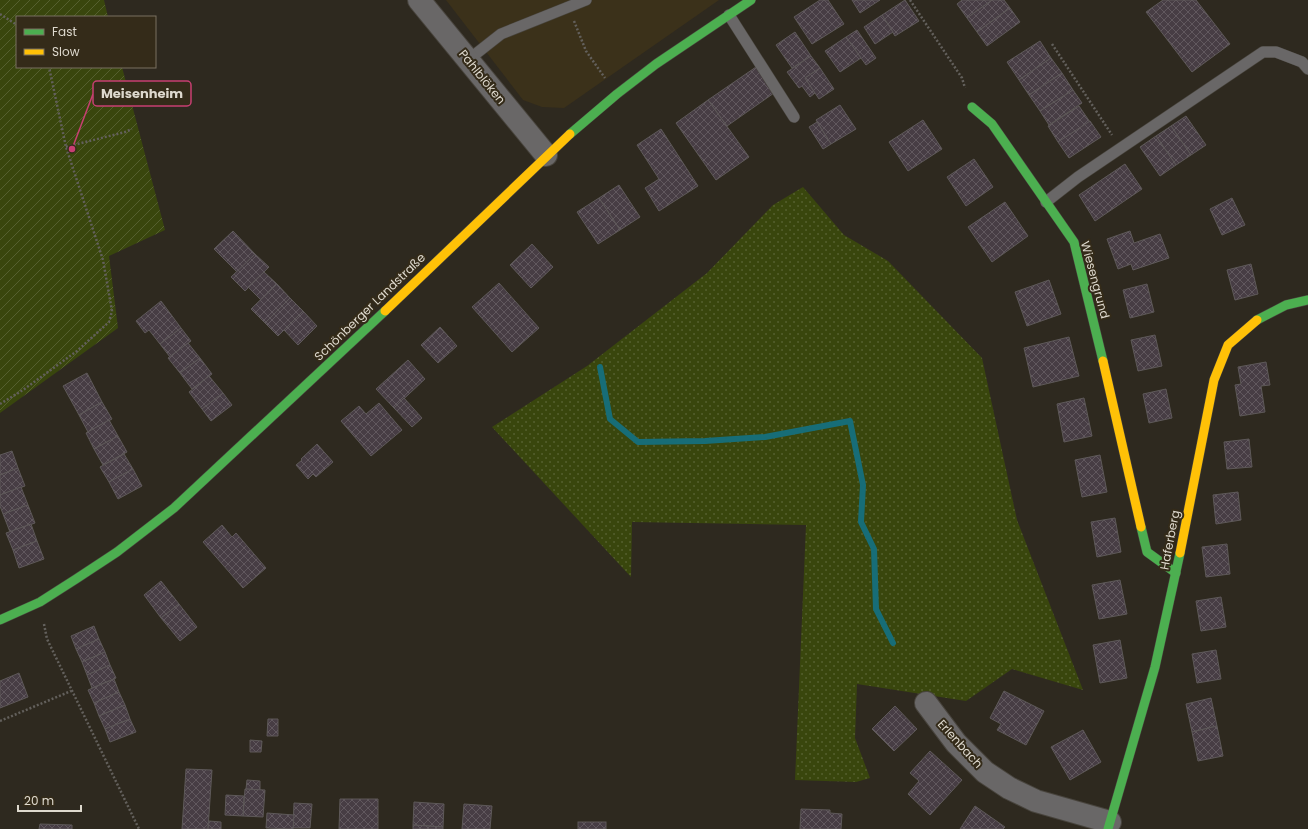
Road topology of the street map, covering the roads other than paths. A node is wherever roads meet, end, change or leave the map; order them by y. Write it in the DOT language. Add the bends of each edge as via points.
graph roads {
  1 [pos="419,0"];
  2 [pos="586,0"];
  3 [pos="751,0"];
  4 [pos="729,15"];
  5 [pos="468,60"];
  6 [pos="1308,69"];
  7 [pos="972,108"];
  8 [pos="794,117"];
  9 [pos="546,155"];
  10 [pos="1046,202"];
  11 [pos="1308,300"];
  12 [pos="1176,573"];
  13 [pos="0,620"];
  14 [pos="926,703"];
  15 [pos="1109,825"];
  1 -- 5 [label="street, Pahlblöken"];
  2 -- 5 [label="lane" via="501,34"];
  3 -- 4 [label="street, Schönberger Landstraße"];
  4 -- 8 [label="lane"];
  4 -- 9 [label="street, Schönberger Landstraße" via="656,64"];
  5 -- 9 [label="street, Pahlblöken"];
  6 -- 10 [label="lane" via="1302,62 1276,52 1263,52 1078,177"];
  7 -- 10 [label="street, Wiesengrund" via="992,124"];
  9 -- 13 [label="street, Schönberger Landstraße" via="358,337 174,508 117,552 40,602"];
  10 -- 12 [label="street, Wiesengrund" via="1074,242 1147,552"];
  11 -- 12 [label="street, Haferberg" via="1286,305 1258,319 1228,345 1214,380"];
  12 -- 15 [label="street, Haferberg" via="1155,667"];
  14 -- 15 [label="street, Erlenbach" via="956,744 985,772 1009,788 1036,801"];
}
